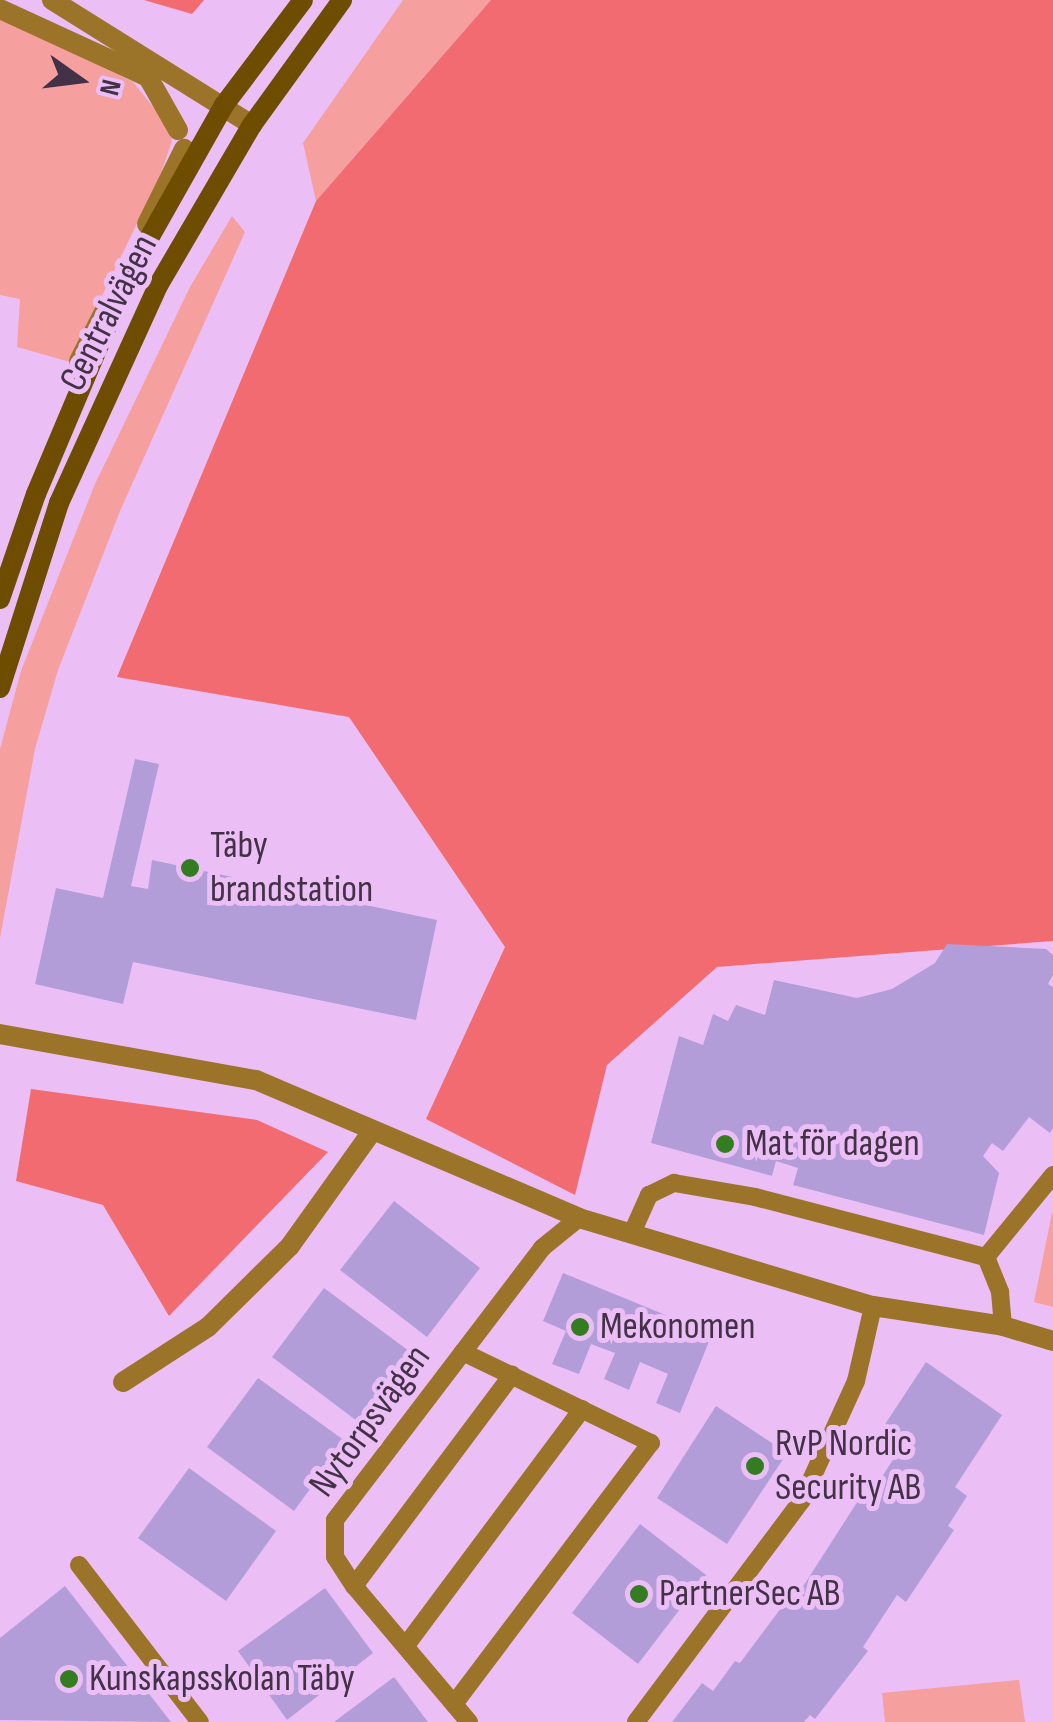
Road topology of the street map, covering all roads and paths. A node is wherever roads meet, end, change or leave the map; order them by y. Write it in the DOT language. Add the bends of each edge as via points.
graph roads {
  1 [pos="52,0"];
  2 [pos="303,0"];
  3 [pos="342,0"];
  4 [pos="0,8"];
  5 [pos="224,105"];
  6 [pos="252,124"];
  7 [pos="80,361"];
  8 [pos="0,599"];
  9 [pos="0,688"];
  10 [pos="0,1034"];
  11 [pos="371,1132"];
  12 [pos="1053,1176"];
  13 [pos="579,1218"];
  14 [pos="632,1233"];
  15 [pos="986,1257"];
  16 [pos="873,1306"];
  17 [pos="1003,1326"];
  18 [pos="1053,1340"];
  19 [pos="463,1352"];
  20 [pos="512,1375"];
  21 [pos="124,1382"];
  22 [pos="582,1409"];
  23 [pos="80,1565"];
  24 [pos="354,1586"];
  25 [pos="407,1644"];
  26 [pos="454,1704"];
  27 [pos="200,1722"];
  28 [pos="469,1722"];
  29 [pos="636,1722"];
  1 -- 5 [label="street"];
  2 -- 5 [label="street, Centralvägen"];
  3 -- 6 [label="street, Centralvägen"];
  4 -- 7 [label="street" via="148,77 181,140"];
  5 -- 6 [label="street"];
  5 -- 8 [label="street, Centralvägen" via="104,326"];
  6 -- 9 [label="street, Centralvägen" via="159,284 103,398 59,503"];
  10 -- 11 [label="street" via="256,1080"];
  11 -- 13 [label="street"];
  11 -- 21 [label="street" via="290,1246 208,1327"];
  12 -- 15 [label="lane"];
  13 -- 14 [label="street"];
  13 -- 19 [label="lane, Nytorpsvägen" via="542,1248"];
  14 -- 15 [label="lane" via="649,1196 674,1183"];
  14 -- 16 [label="street"];
  15 -- 17 [label="lane" via="1000,1292"];
  16 -- 17 [label="street"];
  16 -- 29 [label="lane" via="856,1381 802,1500"];
  17 -- 18 [label="street"];
  19 -- 20 [label="lane"];
  19 -- 24 [label="lane, Nytorpsvägen" via="336,1520 335,1556"];
  20 -- 22 [label="lane"];
  20 -- 24 [label="lane"];
  22 -- 25 [label="lane"];
  22 -- 26 [label="lane" via="651,1444"];
  23 -- 27 [label="lane"];
  24 -- 25 [label="lane, Nytorpsvägen"];
  25 -- 26 [label="lane, Nytorpsvägen"];
  26 -- 28 [label="lane, Nytorpsvägen"];
}
